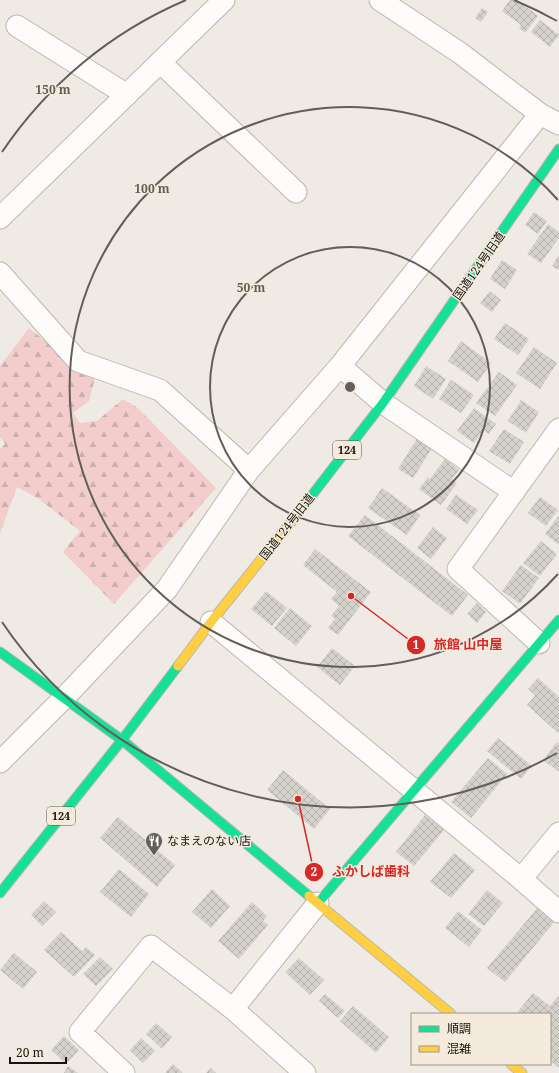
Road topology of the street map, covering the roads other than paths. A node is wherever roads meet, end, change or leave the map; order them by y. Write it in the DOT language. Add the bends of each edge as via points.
graph roads {
  1 [pos="224,0"];
  2 [pos="393,3"];
  3 [pos="17,26"];
  4 [pos="160,62"];
  5 [pos="127,94"];
  6 [pos="540,114"];
  7 [pos="559,124"];
  8 [pos="559,149"];
  9 [pos="296,192"];
  10 [pos="0,218"];
  11 [pos="0,273"];
  12 [pos="340,366"];
  13 [pos="383,403"];
  14 [pos="559,429"];
  15 [pos="249,470"];
  16 [pos="514,492"];
  17 [pos="559,620"];
  18 [pos="211,622"];
  19 [pos="539,643"];
  20 [pos="0,652"];
  21 [pos="64,698"];
  22 [pos="122,740"];
  23 [pos="0,762"];
  24 [pos="414,791"];
  25 [pos="559,833"];
  26 [pos="521,879"];
  27 [pos="0,893"];
  28 [pos="318,903"];
  29 [pos="559,912"];
  30 [pos="233,1009"];
  31 [pos="450,1013"];
  32 [pos="512,1065"];
  33 [pos="124,1073"];
  34 [pos="305,1073"];
  35 [pos="522,1073"];
  1 -- 4 [label="street"];
  2 -- 6 [label="street"];
  3 -- 5 [label="street"];
  4 -- 5 [label="street"];
  4 -- 9 [label="street"];
  5 -- 10 [label="street"];
  6 -- 7 [label="street"];
  6 -- 12 [label="street"];
  8 -- 13 [label="main road, 国道124号旧道 / 124"];
  11 -- 15 [label="street" via="78,361 160,390"];
  12 -- 13 [label="street"];
  12 -- 15 [label="street"];
  13 -- 16 [label="street"];
  13 -- 18 [label="main road, 国道124号旧道 / 124"];
  14 -- 16 [label="street"];
  15 -- 21 [label="street" via="167,589"];
  16 -- 19 [label="street" via="458,569"];
  17 -- 19 [label="main road"];
  18 -- 22 [label="main road, 国道124号旧道 / 124"];
  18 -- 24 [label="street"];
  19 -- 24 [label="main road"];
  20 -- 21 [label="main road"];
  21 -- 22 [label="main road"];
  21 -- 23 [label="street"];
  22 -- 27 [label="main road, 国道124号旧道 / 124"];
  22 -- 28 [label="main road"];
  24 -- 26 [label="street"];
  24 -- 28 [label="main road"];
  25 -- 26 [label="street"];
  26 -- 29 [label="street"];
  28 -- 30 [label="street"];
  28 -- 31 [label="main road"];
  30 -- 33 [label="street" via="151,946 80,1032"];
  30 -- 34 [label="street"];
  32 -- 35 [label="main road"];
}
